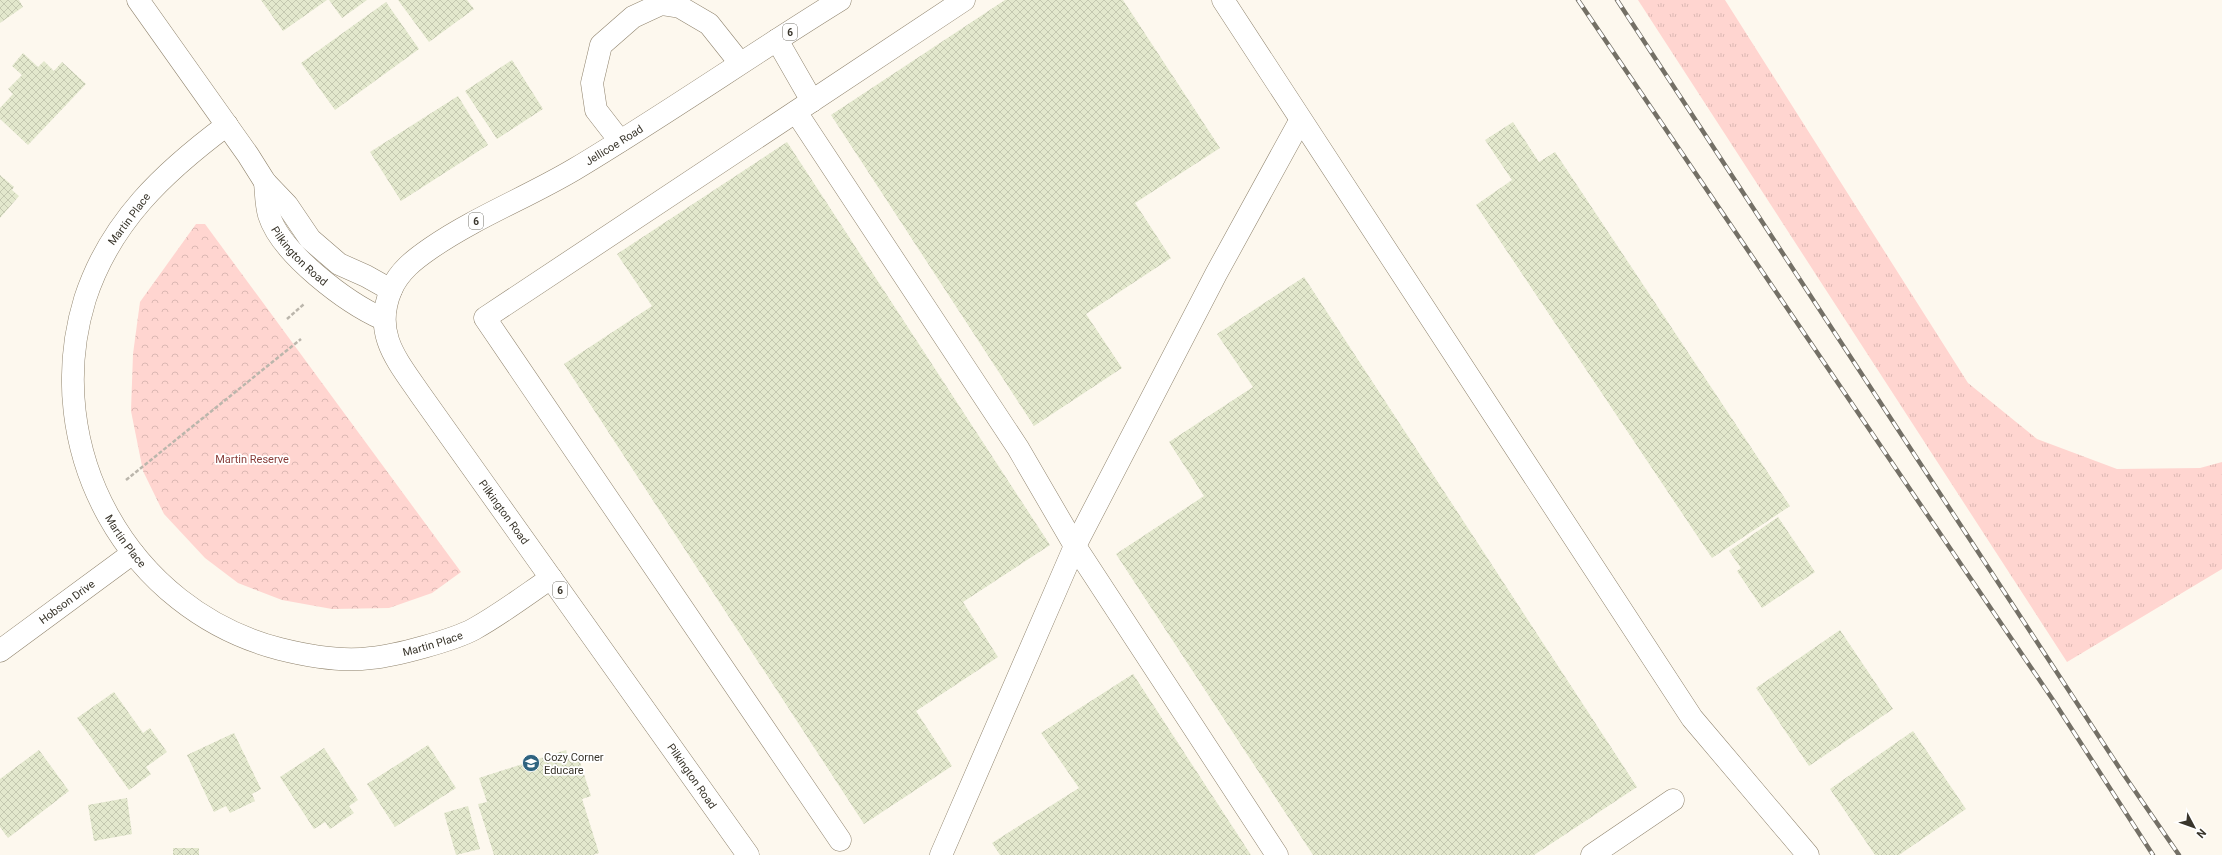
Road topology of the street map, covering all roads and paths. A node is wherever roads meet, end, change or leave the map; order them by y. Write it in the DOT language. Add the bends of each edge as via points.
graph roads {
  1 [pos="138,0"];
  2 [pos="840,0"];
  3 [pos="964,0"];
  4 [pos="1223,0"];
  5 [pos="777,40"];
  6 [pos="740,63"];
  7 [pos="804,106"];
  8 [pos="1300,121"];
  9 [pos="227,125"];
  10 [pos="620,141"];
  11 [pos="264,182"];
  12 [pos="391,290"];
  13 [pos="383,319"];
  14 [pos="302,339"];
  15 [pos="125,481"];
  16 [pos="1075,546"];
  17 [pos="133,553"];
  18 [pos="551,578"];
  19 [pos="0,651"];
  20 [pos="1673,800"];
  21 [pos="840,840"];
  22 [pos="748,855"];
  23 [pos="941,855"];
  24 [pos="1277,855"];
  25 [pos="1592,855"];
  26 [pos="1808,855"];
  1 -- 9 [label="street, Pilkington Road"];
  2 -- 5 [label="street, Jellicoe Road / 6"];
  3 -- 7 [label="street"];
  4 -- 8 [label="street"];
  5 -- 6 [label="street, Jellicoe Road / 6"];
  5 -- 7 [label="street"];
  6 -- 10 [label="street, Jellicoe Road / 6"];
  6 -- 10 [label="street" via="708,24 680,7 661,4 633,17 601,45 592,83 596,110"];
  7 -- 16 [label="street" via="1018,448"];
  7 -- 21 [label="street" via="485,318"];
  8 -- 16 [label="street" via="1216,274"];
  8 -- 26 [label="street" via="1692,718"];
  9 -- 11 [label="street, Pilkington Road"];
  9 -- 17 [label="street, Martin Place" via="196,148 153,187 126,220 109,245 99,266 86,298 77,332 73,360 73,391 75,420 82,455 99,500"];
  10 -- 12 [label="street, Jellicoe Road / 6" via="568,173 433,246 411,262"];
  11 -- 12 [label="street, Pilkington Road" via="287,205 310,239 339,264"];
  11 -- 13 [label="street, Pilkington Road" via="269,216 291,252 326,282 368,312"];
  12 -- 13 [label="street, 6"];
  13 -- 18 [label="street, Pilkington Road / 6" via="387,338 397,360"];
  14 -- 15 [label="path"];
  16 -- 23 [label="street"];
  16 -- 24 [label="street"];
  17 -- 18 [label="street, Martin Place" via="169,592 202,615 254,642 311,657 371,658 423,646 473,630"];
  17 -- 19 [label="street, Hobson Drive"];
  18 -- 22 [label="street, Pilkington Road / 6"];
  20 -- 25 [label="street"];
}
